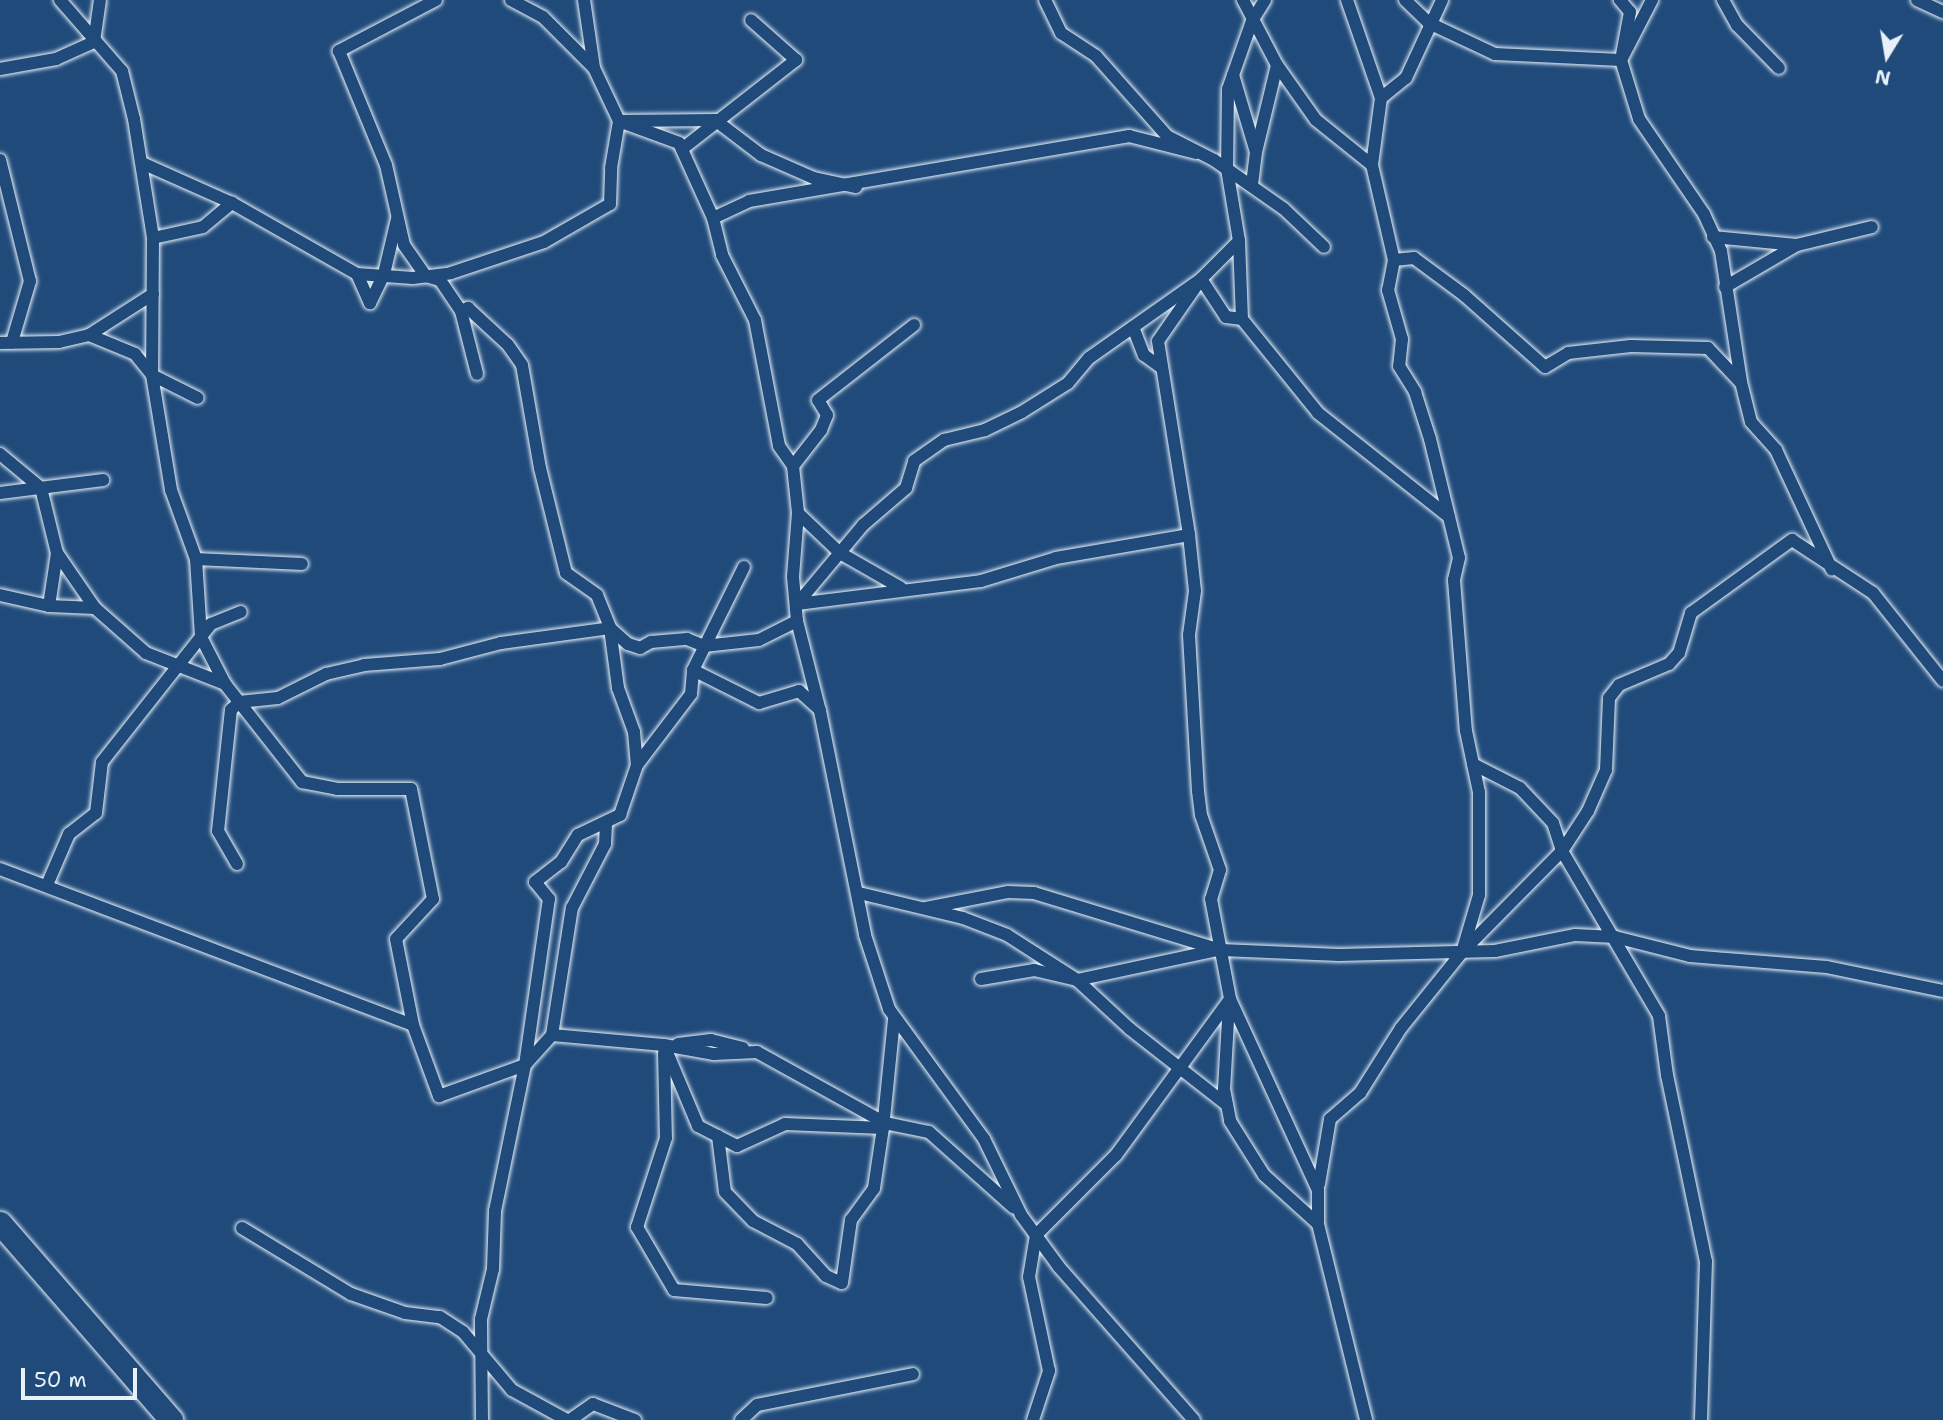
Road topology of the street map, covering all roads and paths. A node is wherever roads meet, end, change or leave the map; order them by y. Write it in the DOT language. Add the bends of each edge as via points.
graph roads {
  1 [pos="60,0"];
  2 [pos="100,0"];
  3 [pos="436,0"];
  4 [pos="511,0"];
  5 [pos="583,0"];
  6 [pos="1045,0"];
  7 [pos="1243,0"];
  8 [pos="1265,0"];
  9 [pos="1347,0"];
  10 [pos="1405,0"];
  11 [pos="1442,0"];
  12 [pos="1620,0"];
  13 [pos="1652,0"];
  14 [pos="1723,0"];
  15 [pos="1917,0"];
  16 [pos="1943,12"];
  17 [pos="751,20"];
  18 [pos="1252,21"];
  19 [pos="1429,23"];
  20 [pos="94,42"];
  21 [pos="1621,60"];
  22 [pos="1277,65"];
  23 [pos="594,68"];
  24 [pos="1779,68"];
  25 [pos="0,69"];
  26 [pos="1233,75"];
  27 [pos="1381,98"];
  28 [pos="715,120"];
  29 [pos="619,121"];
  30 [pos="682,149"];
  31 [pos="1256,152"];
  32 [pos="1195,153"];
  33 [pos="0,160"];
  34 [pos="142,163"];
  35 [pos="1372,166"];
  36 [pos="1227,169"];
  37 [pos="1252,186"];
  38 [pos="856,187"];
  39 [pos="232,203"];
  40 [pos="398,216"];
  41 [pos="713,218"];
  42 [pos="1872,227"];
  43 [pos="1713,237"];
  44 [pos="153,238"];
  45 [pos="1239,241"];
  46 [pos="1797,245"];
  47 [pos="1324,247"];
  48 [pos="1394,260"];
  49 [pos="357,274"];
  50 [pos="384,274"];
  51 [pos="426,276"];
  52 [pos="1201,279"];
  53 [pos="1725,287"];
  54 [pos="153,294"];
  55 [pos="461,311"];
  56 [pos="1242,319"];
  57 [pos="914,325"];
  58 [pos="1133,327"];
  59 [pos="89,335"];
  60 [pos="6,342"];
  61 [pos="1162,368"];
  62 [pos="477,374"];
  63 [pos="152,375"];
  64 [pos="1741,382"];
  65 [pos="198,398"];
  66 [pos="0,454"];
  67 [pos="793,466"];
  68 [pos="103,480"];
  69 [pos="41,488"];
  70 [pos="0,493"];
  71 [pos="798,513"];
  72 [pos="1449,517"];
  73 [pos="1189,535"];
  74 [pos="57,553"];
  75 [pos="840,553"];
  76 [pos="196,559"];
  77 [pos="302,564"];
  78 [pos="744,567"];
  79 [pos="1832,570"];
  80 [pos="901,588"];
  81 [pos="0,595"];
  82 [pos="797,604"];
  83 [pos="49,606"];
  84 [pos="95,608"];
  85 [pos="241,612"];
  86 [pos="797,621"];
  87 [pos="610,628"];
  88 [pos="201,637"];
  89 [pos="704,646"];
  90 [pos="178,667"];
  91 [pos="693,670"];
  92 [pos="1943,681"];
  93 [pos="225,684"];
  94 [pos="239,702"];
  95 [pos="820,711"];
  96 [pos="1474,764"];
  97 [pos="637,765"];
  98 [pos="606,826"];
  99 [pos="1562,851"];
  100 [pos="237,864"];
  101 [pos="0,869"];
  102 [pos="47,885"];
  103 [pos="859,893"];
  104 [pos="926,908"];
  105 [pos="1615,937"];
  106 [pos="1221,950"];
  107 [pos="1462,952"];
  108 [pos="981,979"];
  109 [pos="1077,980"];
  110 [pos="1943,991"];
  111 [pos="1230,999"];
  112 [pos="894,1020"];
  113 [pos="413,1025"];
  114 [pos="552,1035"];
  115 [pos="664,1045"];
  116 [pos="524,1065"];
  117 [pos="1182,1069"];
  118 [pos="1227,1105"];
  119 [pos="884,1126"];
  120 [pos="719,1136"];
  121 [pos="1318,1190"];
  122 [pos="1021,1214"];
  123 [pos="0,1223"];
  124 [pos="1318,1224"];
  125 [pos="242,1228"];
  126 [pos="1036,1235"];
  127 [pos="767,1298"];
  128 [pos="485,1357"];
  129 [pos="913,1374"];
  130 [pos="171,1420"];
  131 [pos="482,1420"];
  132 [pos="568,1420"];
  133 [pos="635,1420"];
  134 [pos="741,1420"];
  135 [pos="1033,1420"];
  136 [pos="1194,1420"];
  137 [pos="1366,1420"];
  138 [pos="1701,1420"];
  1 -- 20 [label="street"];
  2 -- 20 [label="street"];
  3 -- 40 [label="street" via="339,51 363,119 380,151"];
  4 -- 23 [label="street" via="543,17"];
  5 -- 23 [label="street"];
  6 -- 32 [label="street" via="1061,33 1096,56 1167,136"];
  7 -- 18 [label="street"];
  8 -- 18 [label="street"];
  9 -- 27 [label="street"];
  10 -- 19 [label="street"];
  11 -- 19 [label="street"];
  12 -- 21 [label="street" via="1630,12"];
  13 -- 21 [label="street"];
  14 -- 24 [label="street" via="1737,25"];
  15 -- 16 [label="street"];
  17 -- 28 [label="street" via="796,60"];
  18 -- 22 [label="street"];
  18 -- 26 [label="street"];
  19 -- 21 [label="street" via="1495,54"];
  19 -- 27 [label="street" via="1406,78"];
  20 -- 25 [label="street" via="56,59"];
  20 -- 34 [label="street" via="122,71"];
  21 -- 43 [label="street" via="1639,119 1698,204"];
  22 -- 31 [label="street"];
  22 -- 35 [label="street" via="1315,120"];
  23 -- 29 [label="street"];
  26 -- 31 [label="street"];
  26 -- 36 [label="street" via="1228,89"];
  27 -- 35 [label="street"];
  28 -- 29 [label="street"];
  28 -- 30 [label="street"];
  28 -- 38 [label="street" via="761,155 814,178"];
  29 -- 30 [label="street" via="679,143"];
  29 -- 51 [label="street" via="610,204 544,242 493,261"];
  30 -- 41 [label="street"];
  31 -- 37 [label="street"];
  32 -- 36 [label="street"];
  32 -- 38 [label="street" via="1129,136"];
  33 -- 60 [label="street" via="30,281"];
  34 -- 39 [label="street"];
  34 -- 44 [label="street"];
  35 -- 48 [label="street"];
  36 -- 37 [label="street"];
  36 -- 45 [label="street"];
  37 -- 47 [label="street"];
  38 -- 41 [label="street" via="749,201"];
  39 -- 44 [label="street" via="203,227"];
  39 -- 49 [label="street"];
  40 -- 50 [label="street"];
  40 -- 51 [label="street" via="404,245"];
  41 -- 67 [label="street" via="722,255 755,320 779,446"];
  42 -- 46 [label="street"];
  43 -- 46 [label="street"];
  43 -- 53 [label="street" via="1721,251"];
  44 -- 54 [label="street"];
  45 -- 52 [label="street"];
  45 -- 56 [label="street"];
  46 -- 53 [label="street"];
  48 -- 64 [label="street" via="1414,258 1464,295 1545,367 1568,353 1631,346 1708,348"];
  48 -- 72 [label="street" via="1388,290 1402,339 1399,366 1415,391"];
  49 -- 50 [label="street"];
  49 -- 50 [label="street" via="370,303"];
  50 -- 51 [label="street"];
  51 -- 55 [label="street" via="440,280"];
  52 -- 56 [label="street" via="1226,317"];
  52 -- 58 [label="street"];
  52 -- 61 [label="street" via="1158,341"];
  53 -- 64 [label="street"];
  54 -- 59 [label="street"];
  54 -- 63 [label="street"];
  55 -- 62 [label="street"];
  55 -- 87 [label="street" via="468,308 508,345 522,365 540,468 566,573 597,595"];
  56 -- 72 [label="street" via="1318,413"];
  57 -- 67 [label="street" via="818,400 827,415"];
  58 -- 61 [label="street" via="1144,355"];
  58 -- 75 [label="street" via="1090,358 1068,383 1022,412 985,430 944,440 914,461 906,488 863,525"];
  59 -- 60 [label="street" via="59,342"];
  59 -- 63 [label="street" via="135,355"];
  61 -- 73 [label="street"];
  63 -- 65 [label="street"];
  63 -- 76 [label="street" via="171,490"];
  64 -- 79 [label="street" via="1751,422 1776,450"];
  66 -- 69 [label="street"];
  67 -- 71 [label="street"];
  68 -- 69 [label="street"];
  69 -- 70 [label="street"];
  69 -- 74 [label="street"];
  71 -- 75 [label="street"];
  71 -- 82 [label="street" via="793,577"];
  72 -- 96 [label="street" via="1459,558 1454,580 1466,731"];
  73 -- 80 [label="street" via="1056,558 981,580"];
  73 -- 106 [label="street" via="1195,591 1189,635 1198,791 1200,816 1220,870 1211,899"];
  74 -- 83 [label="street"];
  74 -- 84 [label="street"];
  75 -- 80 [label="street"];
  75 -- 82 [label="street"];
  76 -- 77 [label="street"];
  76 -- 88 [label="street"];
  78 -- 89 [label="street"];
  79 -- 92 [label="street" via="1873,593"];
  79 -- 99 [label="street" via="1791,540 1691,613 1679,653 1669,664 1619,685 1609,698 1606,770 1588,811"];
  80 -- 82 [label="street"];
  81 -- 83 [label="street"];
  82 -- 86 [label="street"];
  83 -- 84 [label="street"];
  84 -- 90 [label="street" via="146,653"];
  85 -- 88 [label="street" via="211,624"];
  86 -- 89 [label="street" via="758,640"];
  86 -- 95 [label="street"];
  87 -- 89 [label="street" via="640,648 651,642 687,639"];
  87 -- 94 [label="street" via="501,643 440,659 364,664 326,674 278,698"];
  87 -- 97 [label="street" via="618,688 634,732"];
  88 -- 90 [label="street"];
  88 -- 93 [label="street"];
  89 -- 91 [label="street"];
  90 -- 93 [label="street" via="190,667"];
  90 -- 102 [label="street" via="102,762 96,813 69,834"];
  91 -- 95 [label="street" via="759,703 799,691"];
  91 -- 97 [label="street" via="691,694"];
  93 -- 94 [label="street"];
  94 -- 100 [label="street" via="231,710 218,831"];
  94 -- 113 [label="street" via="302,782 337,789 411,789 433,899 396,939"];
  95 -- 103 [label="street"];
  96 -- 99 [label="street" via="1520,788 1553,824"];
  96 -- 107 [label="street" via="1479,792 1479,895"];
  97 -- 98 [label="street" via="620,815"];
  98 -- 114 [label="street" via="605,844 572,908"];
  98 -- 116 [label="street" via="578,835 561,862 535,882 549,899"];
  99 -- 105 [label="street"];
  99 -- 107 [label="street"];
  101 -- 102 [label="street"];
  102 -- 113 [label="street"];
  103 -- 104 [label="street"];
  103 -- 112 [label="street" via="865,934"];
  104 -- 106 [label="street" via="1007,892 1034,893"];
  104 -- 109 [label="street" via="1007,935"];
  105 -- 107 [label="street" via="1575,935 1495,951"];
  105 -- 110 [label="street" via="1690,956 1827,967"];
  105 -- 138 [label="street" via="1659,1016 1706,1261"];
  106 -- 107 [label="street" via="1339,955"];
  106 -- 109 [label="street"];
  106 -- 111 [label="street"];
  107 -- 121 [label="street" via="1402,1028 1360,1093 1329,1119"];
  108 -- 109 [label="street" via="1034,970"];
  109 -- 117 [label="street"];
  111 -- 117 [label="street"];
  111 -- 118 [label="street"];
  111 -- 121 [label="street"];
  112 -- 119 [label="street"];
  112 -- 122 [label="street" via="984,1139"];
  113 -- 116 [label="street" via="439,1096"];
  114 -- 115 [label="street"];
  114 -- 116 [label="street"];
  115 -- 119 [label="street" via="711,1040 757,1052"];
  115 -- 120 [label="street" via="698,1126"];
  115 -- 127 [label="street" via="666,1138 637,1227 674,1290"];
  116 -- 128 [label="street" via="495,1211 493,1269 481,1319"];
  117 -- 118 [label="street"];
  117 -- 126 [label="street" via="1116,1155"];
  118 -- 124 [label="street" via="1230,1121 1264,1175"];
  119 -- 120 [label="street" via="785,1124 737,1146"];
  119 -- 120 [label="street" via="874,1188 851,1220 842,1283 827,1276 797,1244 753,1221 725,1192"];
  119 -- 122 [label="street" via="929,1132 975,1168"];
  121 -- 124 [label="street"];
  122 -- 126 [label="street"];
  123 -- 130 [label="highway"];
  124 -- 137 [label="street"];
  125 -- 128 [label="street" via="351,1294 405,1313 440,1317 463,1332"];
  126 -- 135 [label="street" via="1029,1277 1049,1371"];
  126 -- 136 [label="street"];
  128 -- 131 [label="street"];
  128 -- 132 [label="street" via="512,1390"];
  129 -- 134 [label="street" via="757,1405"];
  132 -- 133 [label="street" via="593,1404"];
}
